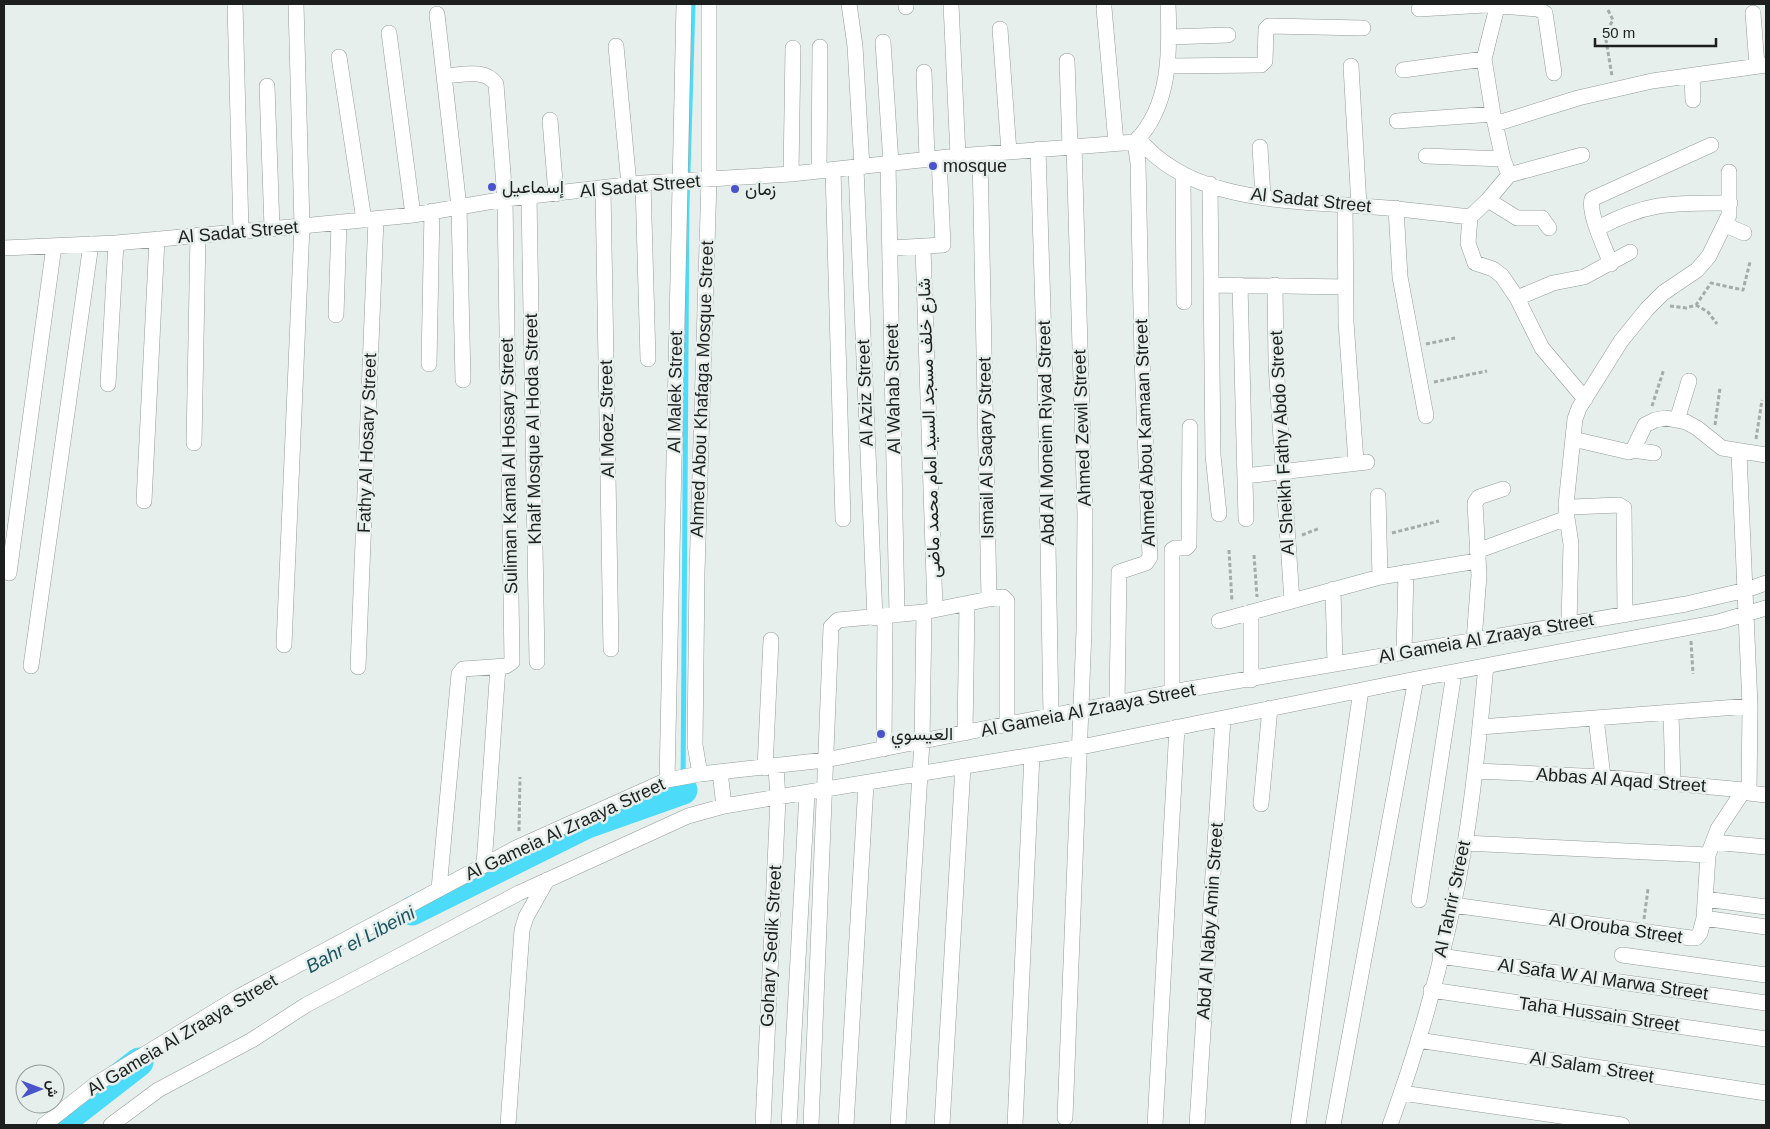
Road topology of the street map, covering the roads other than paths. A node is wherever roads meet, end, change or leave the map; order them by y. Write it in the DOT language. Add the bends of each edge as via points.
graph roads {
  1 [pos="235,4"];
  2 [pos="296,4"];
  3 [pos="684,4"];
  4 [pos="709,4"];
  5 [pos="849,4"];
  6 [pos="951,4"];
  7 [pos="1168,4"];
  8 [pos="1500,5"];
  9 [pos="1104,8"];
  10 [pos="1419,9"];
  11 [pos="1753,13"];
  12 [pos="437,14"];
  13 [pos="1000,28"];
  14 [pos="1363,28"];
  15 [pos="389,33"];
  16 [pos="1228,35"];
  17 [pos="1170,37"];
  18 [pos="883,42"];
  19 [pos="616,46"];
  20 [pos="820,47"];
  21 [pos="792,48"];
  22 [pos="339,57"];
  23 [pos="1484,59"];
  24 [pos="1067,61"];
  25 [pos="1169,66"];
  26 [pos="1351,66"];
  27 [pos="1764,66"];
  28 [pos="1403,70"];
  29 [pos="924,72"];
  30 [pos="1554,73"];
  31 [pos="1692,75"];
  32 [pos="444,76"];
  33 [pos="267,86"];
  34 [pos="1693,100"];
  35 [pos="1494,119"];
  36 [pos="550,120"];
  37 [pos="1397,121"];
  38 [pos="1129,141"];
  39 [pos="1710,145"];
  40 [pos="1072,146"];
  41 [pos="1260,147"];
  42 [pos="1038,149"];
  43 [pos="1009,152"];
  44 [pos="980,154"];
  45 [pos="1582,155"];
  46 [pos="958,156"];
  47 [pos="1426,156"];
  48 [pos="933,159"];
  49 [pos="1502,159"];
  50 [pos="889,163"];
  51 [pos="859,167"];
  52 [pos="826,171"];
  53 [pos="1729,172"];
  54 [pos="791,174"];
  55 [pos="1183,175"];
  56 [pos="1509,175"];
  57 [pos="682,180"];
  58 [pos="706,180"];
  59 [pos="636,184"];
  60 [pos="1210,184"];
  61 [pos="603,188"];
  62 [pos="556,194"];
  63 [pos="529,196"];
  64 [pos="1263,197"];
  65 [pos="505,199"];
  66 [pos="1488,200"];
  67 [pos="1730,203"];
  68 [pos="1352,205"];
  69 [pos="458,207"];
  70 [pos="1396,208"];
  71 [pos="432,211"];
  72 [pos="413,215"];
  73 [pos="1470,217"];
  74 [pos="370,219"];
  75 [pos="339,222"];
  76 [pos="1725,225"];
  77 [pos="302,226"];
  78 [pos="272,228"];
  79 [pos="1549,228"];
  80 [pos="1598,228"];
  81 [pos="241,231"];
  82 [pos="1744,233"];
  83 [pos="198,235"];
  84 [pos="157,239"];
  85 [pos="116,243"];
  86 [pos="91,244"];
  87 [pos="54,246"];
  88 [pos="923,247"];
  89 [pos="4,248"];
  90 [pos="891,248"];
  91 [pos="1630,252"];
  92 [pos="1611,264"];
  93 [pos="1211,285"];
  94 [pos="1240,285"];
  95 [pos="1275,285"];
  96 [pos="1346,287"];
  97 [pos="1517,298"];
  98 [pos="1184,302"];
  99 [pos="336,315"];
  100 [pos="648,359"];
  101 [pos="429,364"];
  102 [pos="463,380"];
  103 [pos="1689,381"];
  104 [pos="108,384"];
  105 [pos="1585,399"];
  106 [pos="1426,416"];
  107 [pos="1677,420"];
  108 [pos="1190,427"];
  109 [pos="1573,439"];
  110 [pos="194,443"];
  111 [pos="1633,450"];
  112 [pos="1654,453"];
  113 [pos="1753,454"];
  114 [pos="1283,471"];
  115 [pos="1245,476"];
  116 [pos="1503,489"];
  117 [pos="1378,496"];
  118 [pos="144,501"];
  119 [pos="1566,511"];
  120 [pos="1219,514"];
  121 [pos="843,519"];
  122 [pos="1246,519"];
  123 [pos="1477,556"];
  124 [pos="1406,572"];
  125 [pos="9,573"];
  126 [pos="1380,577"];
  127 [pos="1766,583"];
  128 [pos="1333,589"];
  129 [pos="1746,590"];
  130 [pos="989,599"];
  131 [pos="1292,601"];
  132 [pos="967,605"];
  133 [pos="1766,608"];
  134 [pos="929,610"];
  135 [pos="1254,611"];
  136 [pos="1625,614"];
  137 [pos="886,616"];
  138 [pos="1746,616"];
  139 [pos="1226,619"];
  140 [pos="1569,624"];
  141 [pos="771,640"];
  142 [pos="1474,641"];
  143 [pos="284,644"];
  144 [pos="611,649"];
  145 [pos="1404,652"];
  146 [pos="537,662"];
  147 [pos="1335,664"];
  148 [pos="31,666"];
  149 [pos="1486,666"];
  150 [pos="358,667"];
  151 [pos="498,667"];
  152 [pos="1454,673"];
  153 [pos="1416,679"];
  154 [pos="1251,680"];
  155 [pos="1361,690"];
  156 [pos="1172,692"];
  157 [pos="1117,703"];
  158 [pos="1750,706"];
  159 [pos="1270,708"];
  160 [pos="1080,710"];
  161 [pos="1671,712"];
  162 [pos="1052,716"];
  163 [pos="1223,718"];
  164 [pos="1596,718"];
  165 [pos="1008,724"];
  166 [pos="1177,727"];
  167 [pos="1480,727"];
  168 [pos="965,733"];
  169 [pos="922,742"];
  170 [pos="1081,747"];
  171 [pos="884,749"];
  172 [pos="1032,755"];
  173 [pos="825,760"];
  174 [pos="963,766"];
  175 [pos="771,768"];
  176 [pos="1476,771"];
  177 [pos="720,772"];
  178 [pos="700,774"];
  179 [pos="920,774"];
  180 [pos="1603,777"];
  181 [pos="667,780"];
  182 [pos="1674,783"];
  183 [pos="866,784"];
  184 [pos="824,791"];
  185 [pos="1747,792"];
  186 [pos="808,793"];
  187 [pos="1766,796"];
  188 [pos="778,798"];
  189 [pos="1261,804"];
  190 [pos="724,806"];
  191 [pos="1465,843"];
  192 [pos="1766,847"];
  193 [pos="1711,848"];
  194 [pos="484,865"];
  195 [pos="547,880"];
  196 [pos="439,889"];
  197 [pos="1705,899"];
  198 [pos="1419,900"];
  199 [pos="1453,905"];
  200 [pos="1766,907"];
  201 [pos="1704,918"];
  202 [pos="1766,927"];
  203 [pos="1622,955"];
  204 [pos="1440,956"];
  205 [pos="1766,975"];
  206 [pos="1431,990"];
  207 [pos="1766,1003"];
  208 [pos="1766,1039"];
  209 [pos="1418,1040"];
  210 [pos="1402,1093"];
  211 [pos="1766,1093"];
  212 [pos="1065,1118"];
  213 [pos="44,1125"];
  214 [pos="111,1125"];
  215 [pos="508,1125"];
  216 [pos="762,1125"];
  217 [pos="789,1125"];
  218 [pos="811,1125"];
  219 [pos="846,1125"];
  220 [pos="898,1125"];
  221 [pos="942,1125"];
  222 [pos="1015,1125"];
  223 [pos="1155,1125"];
  224 [pos="1198,1125"];
  225 [pos="1298,1125"];
  226 [pos="1333,1125"];
  227 [pos="1390,1125"];
  228 [pos="1622,1125"];
  1 -- 81 [label="street"];
  2 -- 77 [label="street"];
  3 -- 57 [label="street, Al Malek Street"];
  4 -- 58 [label="street, Ahmed Abou Khafaga Mosque Street"];
  5 -- 51 [label="street, Al Aziz Street" via="855,46"];
  6 -- 46 [label="street"];
  7 -- 17 [label="street"];
  8 -- 10 [label="street"];
  8 -- 23 [label="street"];
  8 -- 30 [label="street" via="1538,8 1545,13"];
  9 -- 38 [label="street"];
  11 -- 27 [label="street"];
  12 -- 32 [label="street"];
  13 -- 43 [label="street"];
  14 -- 25 [label="street" via="1269,26 1266,29 1265,61 1261,65"];
  15 -- 72 [label="street"];
  16 -- 17 [label="street"];
  17 -- 25 [label="street"];
  18 -- 50 [label="street, Al Wahab Street"];
  19 -- 59 [label="street"];
  20 -- 52 [label="street"];
  21 -- 54 [label="street"];
  22 -- 74 [label="street, Fathy Al Hosary Street"];
  23 -- 28 [label="street"];
  23 -- 35 [label="street"];
  24 -- 40 [label="street, Ahmed Zewil Street"];
  25 -- 38 [label="street" via="1157,106"];
  26 -- 68 [label="street"];
  27 -- 31 [label="street"];
  29 -- 48 [label="street"];
  31 -- 34 [label="street"];
  31 -- 35 [label="street" via="1615,89"];
  32 -- 65 [label="street" via="483,74 492,77 496,84"];
  32 -- 69 [label="street"];
  33 -- 78 [label="street"];
  35 -- 37 [label="street"];
  35 -- 49 [label="street"];
  36 -- 62 [label="street"];
  38 -- 40 [label="street, Al Sadat Street"];
  38 -- 55 [label="street, Al Sadat Street"];
  38 -- 157 [label="street, Ahmed Abou Kamaan Street" via="1138,163 1150,557 1146,563 1119,572"];
  39 -- 80 [label="street" via="1594,197 1591,204"];
  40 -- 42 [label="street, Al Sadat Street"];
  40 -- 160 [label="street, Ahmed Zewil Street" via="1085,515"];
  41 -- 64 [label="street"];
  42 -- 43 [label="street, Al Sadat Street"];
  42 -- 162 [label="street, Abd Al Moneim Riyad Street"];
  43 -- 44 [label="street, Al Sadat Street"];
  44 -- 46 [label="street, Al Sadat Street"];
  44 -- 130 [label="street, Ismail Al Saqary Street"];
  45 -- 56 [label="street"];
  46 -- 48 [label="street, Al Sadat Street"];
  47 -- 49 [label="street"];
  48 -- 50 [label="street, Al Sadat Street"];
  48 -- 88 [label="street" via="943,245"];
  49 -- 56 [label="street"];
  50 -- 51 [label="street, Al Sadat Street"];
  50 -- 90 [label="street, Al Wahab Street"];
  51 -- 52 [label="street, Al Sadat Street"];
  51 -- 137 [label="street, Al Aziz Street"];
  52 -- 54 [label="street, Al Sadat Street"];
  52 -- 121 [label="street"];
  53 -- 67 [label="street"];
  54 -- 58 [label="street, Al Sadat Street"];
  55 -- 60 [label="street, Al Sadat Street"];
  55 -- 98 [label="street"];
  56 -- 66 [label="street"];
  57 -- 58 [label="street, Al Sadat Street"];
  57 -- 59 [label="street, Al Sadat Street"];
  57 -- 181 [label="street, Al Malek Street"];
  58 -- 178 [label="street, Ahmed Abou Khafaga Mosque Street" via="696,574 696,744"];
  59 -- 61 [label="street, Al Sadat Street"];
  59 -- 100 [label="street"];
  60 -- 64 [label="street, Al Sadat Street"];
  60 -- 93 [label="street"];
  61 -- 62 [label="street, Al Sadat Street"];
  61 -- 144 [label="street, Al Moez Street"];
  62 -- 63 [label="street, Al Sadat Street"];
  63 -- 65 [label="street, Al Sadat Street"];
  63 -- 146 [label="street, Khalf Mosque Al Hoda Street"];
  64 -- 68 [label="street, Al Sadat Street"];
  65 -- 69 [label="street, Al Sadat Street"];
  65 -- 151 [label="street, Suliman Kamal Al Hosary Street" via="512,662"];
  66 -- 73 [label="street"];
  66 -- 79 [label="street" via="1517,218 1542,218"];
  67 -- 76 [label="street"];
  67 -- 80 [label="street" via="1647,206"];
  68 -- 70 [label="street, Al Sadat Street"];
  68 -- 96 [label="street"];
  69 -- 71 [label="street, Al Sadat Street"];
  69 -- 102 [label="street"];
  70 -- 73 [label="street, Al Sadat Street"];
  70 -- 106 [label="street" via="1400,277"];
  71 -- 72 [label="street, Al Sadat Street"];
  71 -- 101 [label="street"];
  72 -- 74 [label="street, Al Sadat Street"];
  73 -- 97 [label="street" via="1468,243 1475,263 1502,276"];
  74 -- 75 [label="street, Al Sadat Street"];
  74 -- 150 [label="street, Fathy Al Hosary Street"];
  75 -- 77 [label="street, Al Sadat Street"];
  75 -- 99 [label="street"];
  76 -- 82 [label="street"];
  76 -- 105 [label="street" via="1704,264 1656,300 1621,341"];
  77 -- 78 [label="street, Al Sadat Street"];
  77 -- 143 [label="street"];
  78 -- 81 [label="street, Al Sadat Street"];
  80 -- 92 [label="street"];
  81 -- 83 [label="street, Al Sadat Street"];
  83 -- 84 [label="street, Al Sadat Street"];
  83 -- 110 [label="street"];
  84 -- 85 [label="street, Al Sadat Street"];
  84 -- 118 [label="street"];
  85 -- 86 [label="street, Al Sadat Street"];
  85 -- 104 [label="street"];
  86 -- 87 [label="street, Al Sadat Street"];
  86 -- 148 [label="street"];
  87 -- 89 [label="street, Al Sadat Street"];
  87 -- 125 [label="street"];
  88 -- 90 [label="street"];
  88 -- 134 [label="street, شارع خلف مسجد السيد امام محمد ماضى"];
  90 -- 137 [label="street, Al Wahab Street"];
  91 -- 92 [label="street"];
  92 -- 97 [label="street" via="1584,277 1545,286"];
  93 -- 94 [label="street"];
  93 -- 120 [label="street" via="1213,455"];
  94 -- 95 [label="street"];
  94 -- 115 [label="street"];
  95 -- 96 [label="street"];
  95 -- 114 [label="street, Al Sheikh Fathy Abdo Street"];
  96 -- 114 [label="street" via="1348,358 1361,462"];
  97 -- 105 [label="street" via="1542,348"];
  103 -- 107 [label="street"];
  105 -- 109 [label="street" via="1575,418"];
  107 -- 111 [label="street" via="1661,419 1646,425"];
  107 -- 113 [label="street" via="1697,428 1722,448"];
  108 -- 156 [label="street" via="1189,545 1172,550"];
  109 -- 111 [label="street" via="1627,452"];
  109 -- 119 [label="street"];
  111 -- 112 [label="street"];
  113 -- 129 [label="street"];
  114 -- 115 [label="street"];
  114 -- 131 [label="street, Al Sheikh Fathy Abdo Street"];
  115 -- 122 [label="street"];
  116 -- 123 [label="street" via="1477,500"];
  117 -- 126 [label="street"];
  119 -- 123 [label="street"];
  119 -- 136 [label="street" via="1572,507 1619,505 1624,508"];
  119 -- 140 [label="street" via="1571,544"];
  123 -- 124 [label="street"];
  123 -- 142 [label="street" via="1479,575"];
  124 -- 126 [label="street"];
  124 -- 145 [label="street"];
  126 -- 128 [label="street"];
  127 -- 129 [label="street, Al Gameia Al Zraaya Street"];
  128 -- 131 [label="street"];
  128 -- 147 [label="street"];
  129 -- 136 [label="street, Al Gameia Al Zraaya Street"];
  129 -- 138 [label="street"];
  130 -- 132 [label="street"];
  130 -- 165 [label="street" via="1003,598 1007,601"];
  131 -- 135 [label="street"];
  132 -- 134 [label="street"];
  132 -- 168 [label="street"];
  133 -- 138 [label="street, Al Gameia Al Zraaya Street"];
  134 -- 137 [label="street"];
  134 -- 169 [label="street, شارع خلف مسجد السيد امام محمد ماضى"];
  135 -- 139 [label="street"];
  135 -- 154 [label="street"];
  136 -- 140 [label="street, Al Gameia Al Zraaya Street"];
  137 -- 171 [label="street, Al Aziz Street"];
  137 -- 173 [label="street" via="838,620 831,627"];
  138 -- 149 [label="street, Al Gameia Al Zraaya Street"];
  138 -- 158 [label="street"];
  140 -- 142 [label="street, Al Gameia Al Zraaya Street"];
  141 -- 175 [label="street, Gohary Sedik Street"];
  142 -- 145 [label="street, Al Gameia Al Zraaya Street"];
  145 -- 147 [label="street, Al Gameia Al Zraaya Street"];
  147 -- 154 [label="street, Al Gameia Al Zraaya Street"];
  149 -- 152 [label="street, Al Gameia Al Zraaya Street"];
  149 -- 167 [label="street, Al Tahrir Street"];
  151 -- 194 [label="street"];
  151 -- 196 [label="street" via="461,670"];
  152 -- 153 [label="street, Al Gameia Al Zraaya Street"];
  152 -- 198 [label="street"];
  153 -- 155 [label="street, Al Gameia Al Zraaya Street"];
  153 -- 226 [label="street"];
  154 -- 156 [label="street, Al Gameia Al Zraaya Street"];
  155 -- 159 [label="street, Al Gameia Al Zraaya Street"];
  155 -- 225 [label="street"];
  156 -- 157 [label="street, Al Gameia Al Zraaya Street"];
  157 -- 160 [label="street, Al Gameia Al Zraaya Street"];
  158 -- 161 [label="street"];
  158 -- 185 [label="street"];
  159 -- 163 [label="street, Al Gameia Al Zraaya Street"];
  159 -- 189 [label="street"];
  160 -- 162 [label="street, Al Gameia Al Zraaya Street"];
  160 -- 170 [label="street, Ahmed Zewil Street"];
  161 -- 164 [label="street"];
  161 -- 182 [label="street"];
  162 -- 165 [label="street, Al Gameia Al Zraaya Street"];
  163 -- 166 [label="street, Al Gameia Al Zraaya Street"];
  163 -- 224 [label="street, Abd Al Naby Amin Street"];
  164 -- 167 [label="street"];
  164 -- 180 [label="street"];
  165 -- 168 [label="street, Al Gameia Al Zraaya Street"];
  166 -- 170 [label="street, Al Gameia Al Zraaya Street"];
  166 -- 223 [label="street"];
  167 -- 176 [label="street, Al Tahrir Street"];
  168 -- 169 [label="street, Al Gameia Al Zraaya Street"];
  169 -- 171 [label="street, Al Gameia Al Zraaya Street"];
  169 -- 179 [label="street, شارع خلف مسجد السيد امام محمد ماضى"];
  170 -- 172 [label="street, Al Gameia Al Zraaya Street"];
  170 -- 212 [label="street, Ahmed Zewil Street"];
  171 -- 173 [label="street, Al Gameia Al Zraaya Street"];
  172 -- 174 [label="street, Al Gameia Al Zraaya Street"];
  172 -- 222 [label="street"];
  173 -- 175 [label="street, Al Gameia Al Zraaya Street"];
  173 -- 184 [label="street"];
  174 -- 179 [label="street, Al Gameia Al Zraaya Street"];
  174 -- 221 [label="street"];
  175 -- 177 [label="street, Al Gameia Al Zraaya Street"];
  175 -- 188 [label="street, Gohary Sedik Street"];
  176 -- 180 [label="street, Abbas Al Aqad Street"];
  176 -- 191 [label="street, Al Tahrir Street"];
  177 -- 178 [label="street, Al Gameia Al Zraaya Street"];
  177 -- 190 [label="street"];
  178 -- 181 [label="street, Al Gameia Al Zraaya Street"];
  179 -- 183 [label="street, Al Gameia Al Zraaya Street"];
  179 -- 220 [label="street, شارع خلف مسجد السيد امام محمد ماضى"];
  180 -- 182 [label="street, Abbas Al Aqad Street"];
  181 -- 194 [label="street, Al Gameia Al Zraaya Street"];
  182 -- 185 [label="street, Abbas Al Aqad Street"];
  183 -- 184 [label="street, Al Gameia Al Zraaya Street"];
  183 -- 219 [label="street"];
  184 -- 186 [label="street, Al Gameia Al Zraaya Street"];
  184 -- 218 [label="street"];
  185 -- 187 [label="street, Abbas Al Aqad Street"];
  185 -- 193 [label="street" via="1718,829"];
  186 -- 188 [label="street, Al Gameia Al Zraaya Street"];
  186 -- 217 [label="street"];
  188 -- 190 [label="street, Al Gameia Al Zraaya Street"];
  188 -- 216 [label="street, Gohary Sedik Street"];
  190 -- 195 [label="street, Al Gameia Al Zraaya Street" via="688,816"];
  191 -- 193 [label="street"];
  191 -- 199 [label="street, Al Tahrir Street"];
  192 -- 193 [label="street"];
  193 -- 197 [label="street"];
  194 -- 196 [label="street, Al Gameia Al Zraaya Street"];
  195 -- 214 [label="street, Al Gameia Al Zraaya Street" via="306,1005 252,1040 158,1090"];
  195 -- 215 [label="street" via="522,930"];
  196 -- 213 [label="street, Al Gameia Al Zraaya Street" via="232,1001 96,1084"];
  197 -- 200 [label="street"];
  197 -- 201 [label="street"];
  199 -- 201 [label="street, Al Orouba Street" via="1696,938"];
  199 -- 204 [label="street, Al Tahrir Street"];
  201 -- 202 [label="street, Al Orouba Street"];
  203 -- 205 [label="street"];
  204 -- 206 [label="street, Al Tahrir Street"];
  204 -- 207 [label="street, Al Safa W Al Marwa Street"];
  206 -- 208 [label="street, Taha Hussain Street"];
  206 -- 209 [label="street, Al Tahrir Street"];
  209 -- 210 [label="street, Al Tahrir Street"];
  209 -- 211 [label="street, Al Salam Street"];
  210 -- 227 [label="street, Al Tahrir Street"];
  210 -- 228 [label="street"];
}
